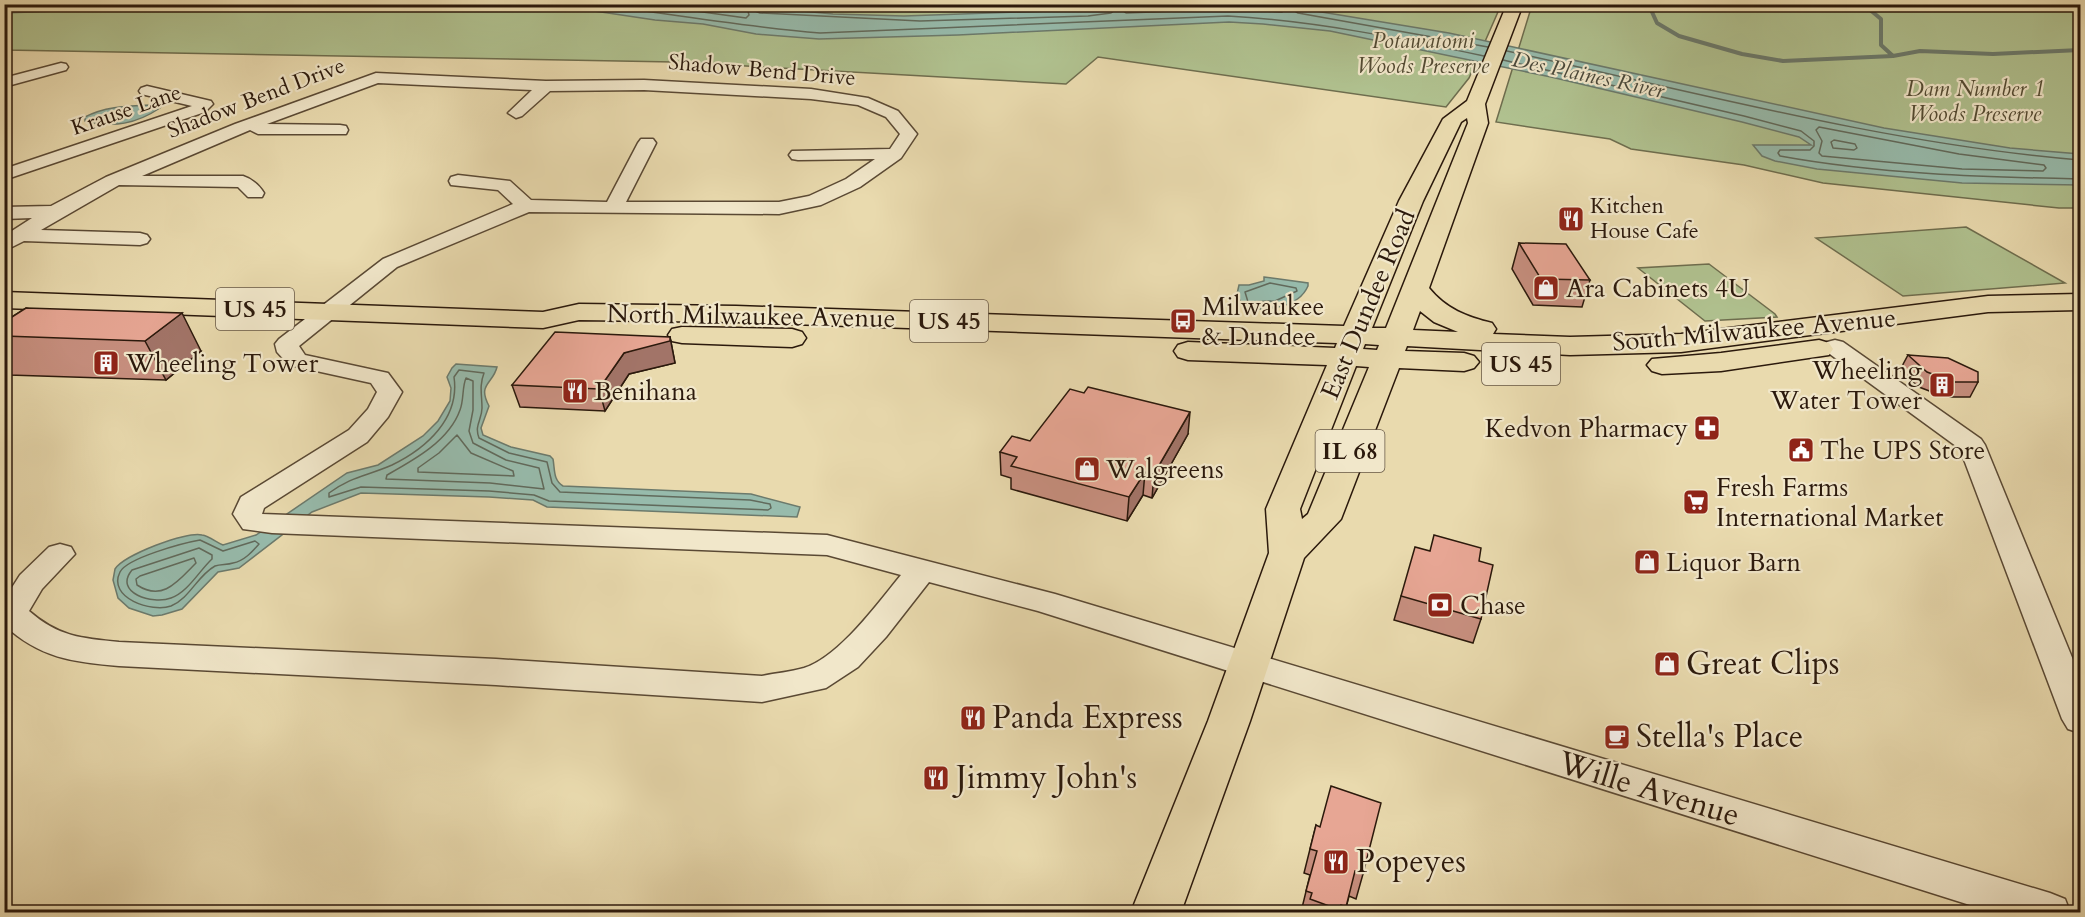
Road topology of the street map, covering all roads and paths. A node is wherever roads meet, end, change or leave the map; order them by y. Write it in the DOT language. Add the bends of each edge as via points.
graph roads {
  1 [pos="1515,4"];
  2 [pos="61,67"];
  3 [pos="4,83"];
  4 [pos="546,86"];
  5 [pos="147,91"];
  6 [pos="1475,104"];
  7 [pos="516,113"];
  8 [pos="242,128"];
  9 [pos="340,130"];
  10 [pos="647,143"];
  11 [pos="798,154"];
  12 [pos="895,154"];
  13 [pos="4,175"];
  14 [pos="458,180"];
  15 [pos="113,181"];
  16 [pos="255,193"];
  17 [pos="526,206"];
  18 [pos="614,208"];
  19 [pos="55,212"];
  20 [pos="4,213"];
  21 [pos="23,235"];
  22 [pos="140,239"];
  23 [pos="4,244"];
  24 [pos="1416,288"];
  25 [pos="4,300"];
  26 [pos="2080,302"];
  27 [pos="330,312"];
  28 [pos="1681,343"];
  29 [pos="1350,347"];
  30 [pos="1835,347"];
  31 [pos="1391,348"];
  32 [pos="1287,553"];
  33 [pos="60,554"];
  34 [pos="920,572"];
  35 [pos="8,616"];
  36 [pos="1248,666"];
  37 [pos="2080,719"];
  38 [pos="1156,912"];
  39 [pos="2050,912"];
  1 -- 6 [label="main road, East Dundee Road / IL 68"];
  2 -- 3 [label="street"];
  4 -- 7 [label="street"];
  4 -- 8 [label="street, Shadow Bend Drive" via="376,78"];
  4 -- 12 [label="street, Shadow Bend Drive" via="644,85 811,94 862,101 892,114 909,134"];
  5 -- 13 [label="street, Krause Lane" via="205,104"];
  6 -- 24 [label="main road, East Dundee Road / IL 68" via="1479,120"];
  6 -- 29 [label="main road, East Dundee Road / IL 68" via="1453,119 1411,201"];
  8 -- 9 [label="street"];
  8 -- 15 [label="street, Shadow Bend Drive"];
  10 -- 18 [label="street"];
  11 -- 12 [label="street"];
  12 -- 18 [label="street" via="853,183 814,201 779,208"];
  14 -- 17 [label="street" via="503,185"];
  15 -- 16 [label="street" via="243,182"];
  15 -- 19 [label="street, Shadow Bend Drive"];
  17 -- 18 [label="street"];
  17 -- 27 [label="street" via="390,263"];
  19 -- 20 [label="street"];
  19 -- 21 [label="street, Shadow Bend Drive"];
  21 -- 22 [label="street"];
  21 -- 23 [label="street, Shadow Bend Drive"];
  24 -- 28 [label="main road" via="1438,314 1474,328"];
  24 -- 31 [label="main road, East Dundee Road / IL 68"];
  25 -- 27 [label="main road, North Milwaukee Avenue / US 45"];
  26 -- 28 [label="main road, South Milwaukee Avenue / US 45" via="1988,304"];
  26 -- 30 [label="main road, South Milwaukee Avenue / US 45" via="2014,322"];
  27 -- 29 [label="main road, North Milwaukee Avenue / US 45" via="543,320 562,329 706,336"];
  27 -- 34 [label="street, Wille Avenue" via="287,345 289,352 297,360 379,378 390,392 379,412 358,435 251,502 247,514 253,522 827,545"];
  28 -- 31 [label="main road, South Milwaukee Avenue / US 45"];
  29 -- 31 [label="main road, South Milwaukee Avenue / US 45"];
  29 -- 32 [label="main road, East Dundee Road / IL 68" via="1283,509"];
  30 -- 31 [label="main road, South Milwaukee Avenue / US 45" via="1721,362 1610,368"];
  30 -- 37 [label="street" via="1972,445"];
  31 -- 32 [label="main road, East Dundee Road / IL 68" via="1323,519"];
  32 -- 36 [label="main road, East Dundee Road / IL 68"];
  33 -- 35 [label="street" via="31,582"];
  34 -- 35 [label="street" via="875,629 846,658 814,679 762,689 119,654 61,648"];
  34 -- 36 [label="street, Wille Avenue" via="1044,602"];
  36 -- 38 [label="main road, East Dundee Road / IL 68"];
  36 -- 39 [label="street, Wille Avenue"];
}
